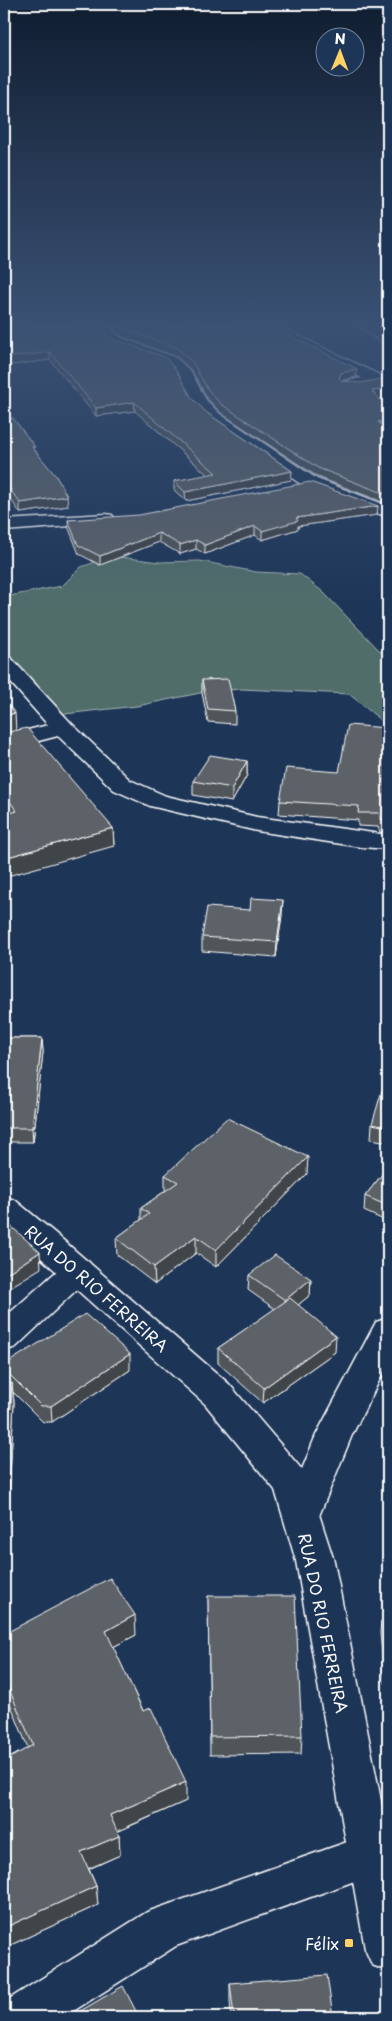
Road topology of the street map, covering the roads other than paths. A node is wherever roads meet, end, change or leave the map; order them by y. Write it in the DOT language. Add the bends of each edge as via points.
graph roads {
  1 [pos="217,419"];
  2 [pos="311,483"];
  3 [pos="290,488"];
  4 [pos="388,512"];
  5 [pos="120,518"];
  6 [pos="4,526"];
  7 [pos="4,662"];
  8 [pos="64,728"];
  9 [pos="4,743"];
  10 [pos="388,842"];
  11 [pos="4,1208"];
  12 [pos="78,1270"];
  13 [pos="388,1331"];
  14 [pos="4,1338"];
  15 [pos="301,1516"];
  16 [pos="370,1854"];
  17 [pos="388,1949"];
  18 [pos="22,2017"];
  1 -- 2 [label="street"];
  2 -- 3 [label="street"];
  2 -- 4 [label="street"];
  5 -- 6 [label="street"];
  7 -- 8 [label="street"];
  8 -- 9 [label="street"];
  8 -- 10 [label="street" via="122,785 158,801 257,824"];
  11 -- 12 [label="street, RUA DO RIO FERREIRA"];
  12 -- 14 [label="street"];
  12 -- 15 [label="street, RUA DO RIO FERREIRA" via="217,1394 291,1483"];
  13 -- 15 [label="street" via="334,1435"];
  15 -- 16 [label="street, RUA DO RIO FERREIRA" via="315,1561"];
  16 -- 17 [label="street, RUA DO RIO FERREIRA"];
  16 -- 18 [label="street" via="163,1928"];
}
